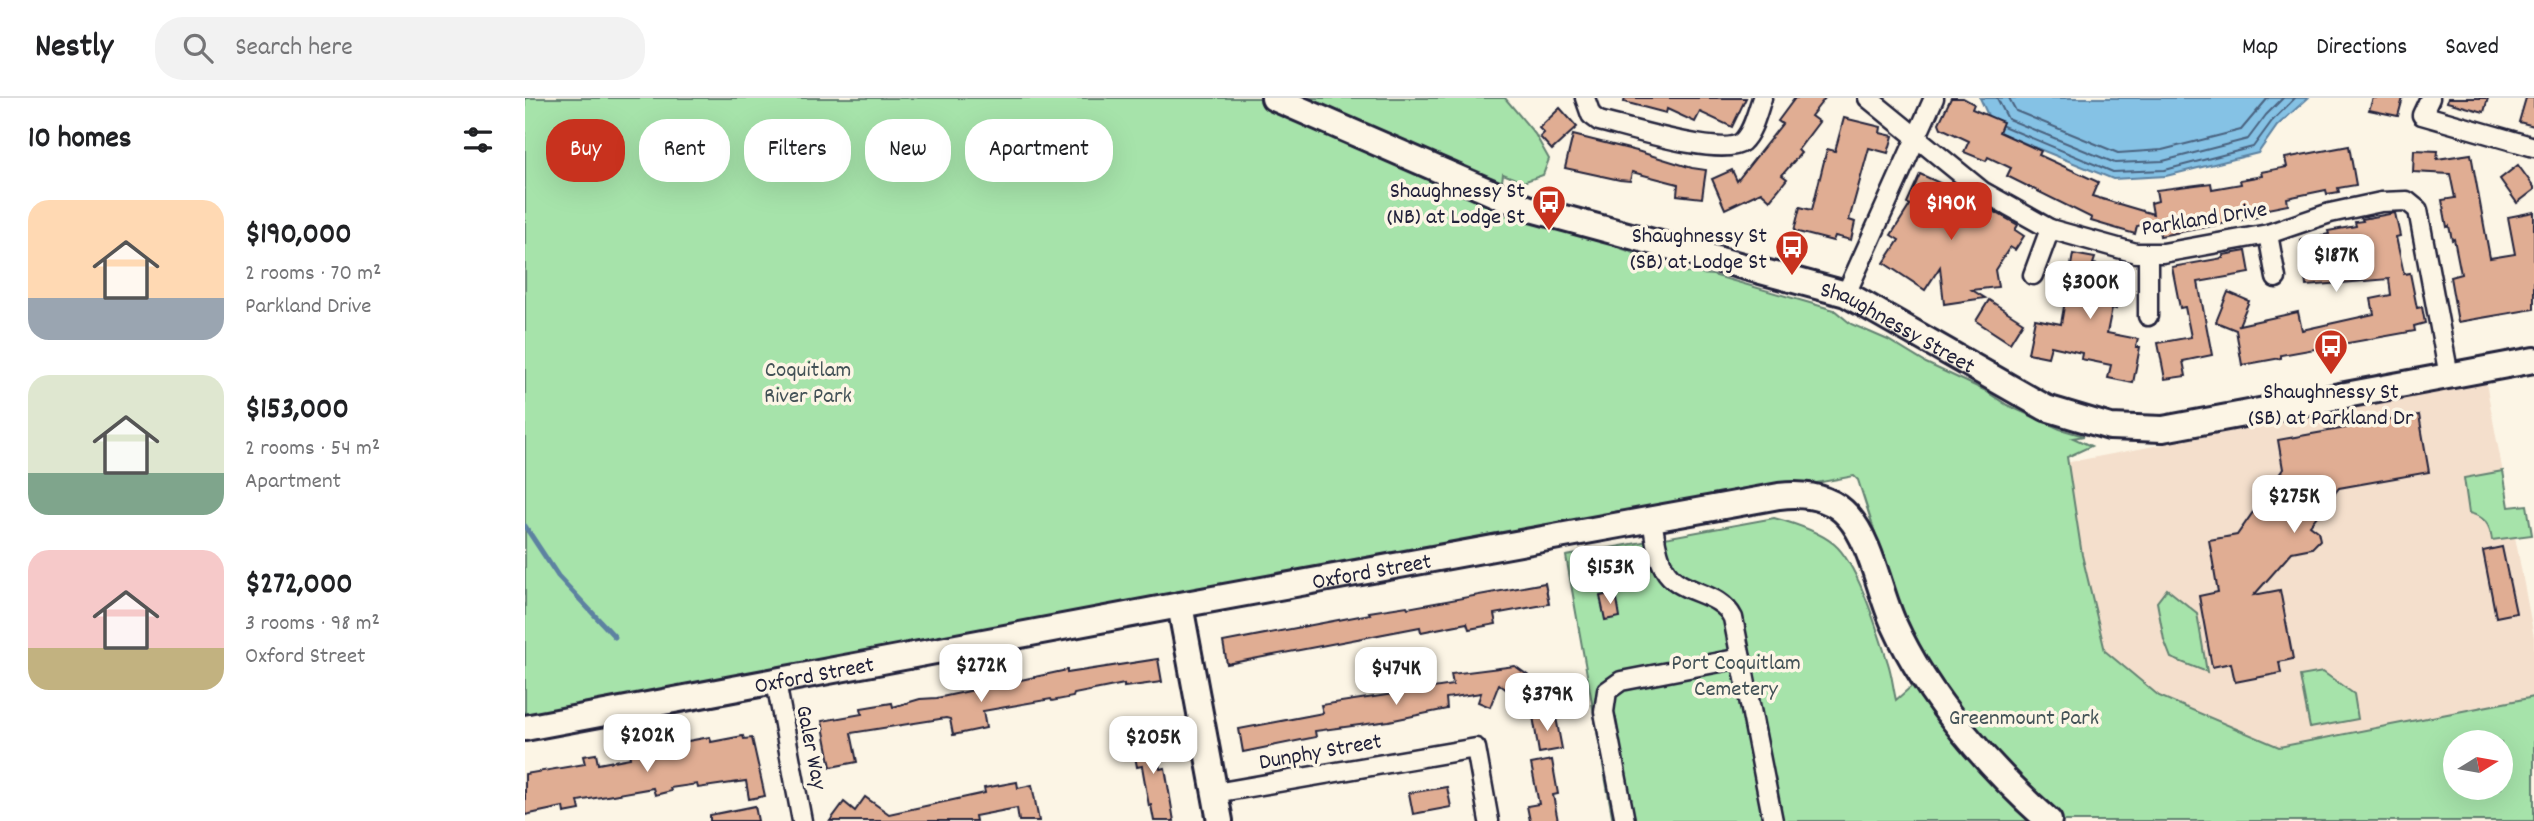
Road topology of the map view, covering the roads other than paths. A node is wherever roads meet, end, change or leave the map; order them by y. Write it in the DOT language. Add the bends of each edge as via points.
graph roads {
  1 [pos="1274,98"];
  2 [pos="1585,98"];
  3 [pos="1762,98"];
  4 [pos="1868,98"];
  5 [pos="1934,98"];
  6 [pos="2430,98"];
  7 [pos="1917,136"];
  8 [pos="2534,147"];
  9 [pos="2050,229"];
  10 [pos="2267,234"];
  11 [pos="2148,254"];
  12 [pos="2033,275"];
  13 [pos="2276,278"];
  14 [pos="1846,294"];
  15 [pos="2148,316"];
  16 [pos="2534,360"];
  17 [pos="2449,376"];
  18 [pos="1652,520"];
  19 [pos="1180,605"];
  20 [pos="1741,658"];
  21 [pos="776,682"];
  22 [pos="525,729"];
  23 [pos="1215,793"];
  24 [pos="802,821"];
  25 [pos="1220,821"];
  26 [pos="1489,821"];
  27 [pos="1625,821"];
  28 [pos="1773,821"];
  29 [pos="2049,821"];
  1 -- 14 [label="street, Shaughnessy Street" via="1527,208"];
  2 -- 3 [label="street" via="1591,115 1599,121 1713,148 1732,147 1744,140"];
  4 -- 7 [label="street, Parkland Drive"];
  5 -- 7 [label="street"];
  6 -- 8 [label="street" via="2422,115"];
  7 -- 9 [label="street, Parkland Drive" via="1982,191"];
  7 -- 14 [label="street"];
  9 -- 11 [label="street, Parkland Drive"];
  9 -- 12 [label="street"];
  10 -- 11 [label="street, Parkland Drive"];
  10 -- 13 [label="street"];
  10 -- 17 [label="street, Parkland Drive" via="2352,207 2396,200 2412,204 2418,210"];
  11 -- 15 [label="street"];
  14 -- 17 [label="street, Shaughnessy Street" via="2046,408 2111,427 2163,429"];
  16 -- 17 [label="street, Shaughnessy Street"];
  18 -- 19 [label="street, Oxford Street"];
  18 -- 20 [label="street" via="1664,569 1681,585 1715,598 1727,608"];
  18 -- 29 [label="street, Oxford Street" via="1788,495 1818,497 1837,506 1857,529 1894,624 1923,675 1987,758"];
  19 -- 21 [label="street, Oxford Street"];
  19 -- 23 [label="street"];
  20 -- 27 [label="street" via="1621,681 1607,691 1604,712"];
  20 -- 28 [label="street"];
  21 -- 22 [label="street, Oxford Street"];
  21 -- 24 [label="street, Galer Way"];
  23 -- 25 [label="street"];
  23 -- 26 [label="street, Dunphy Street" via="1476,748"];
}
